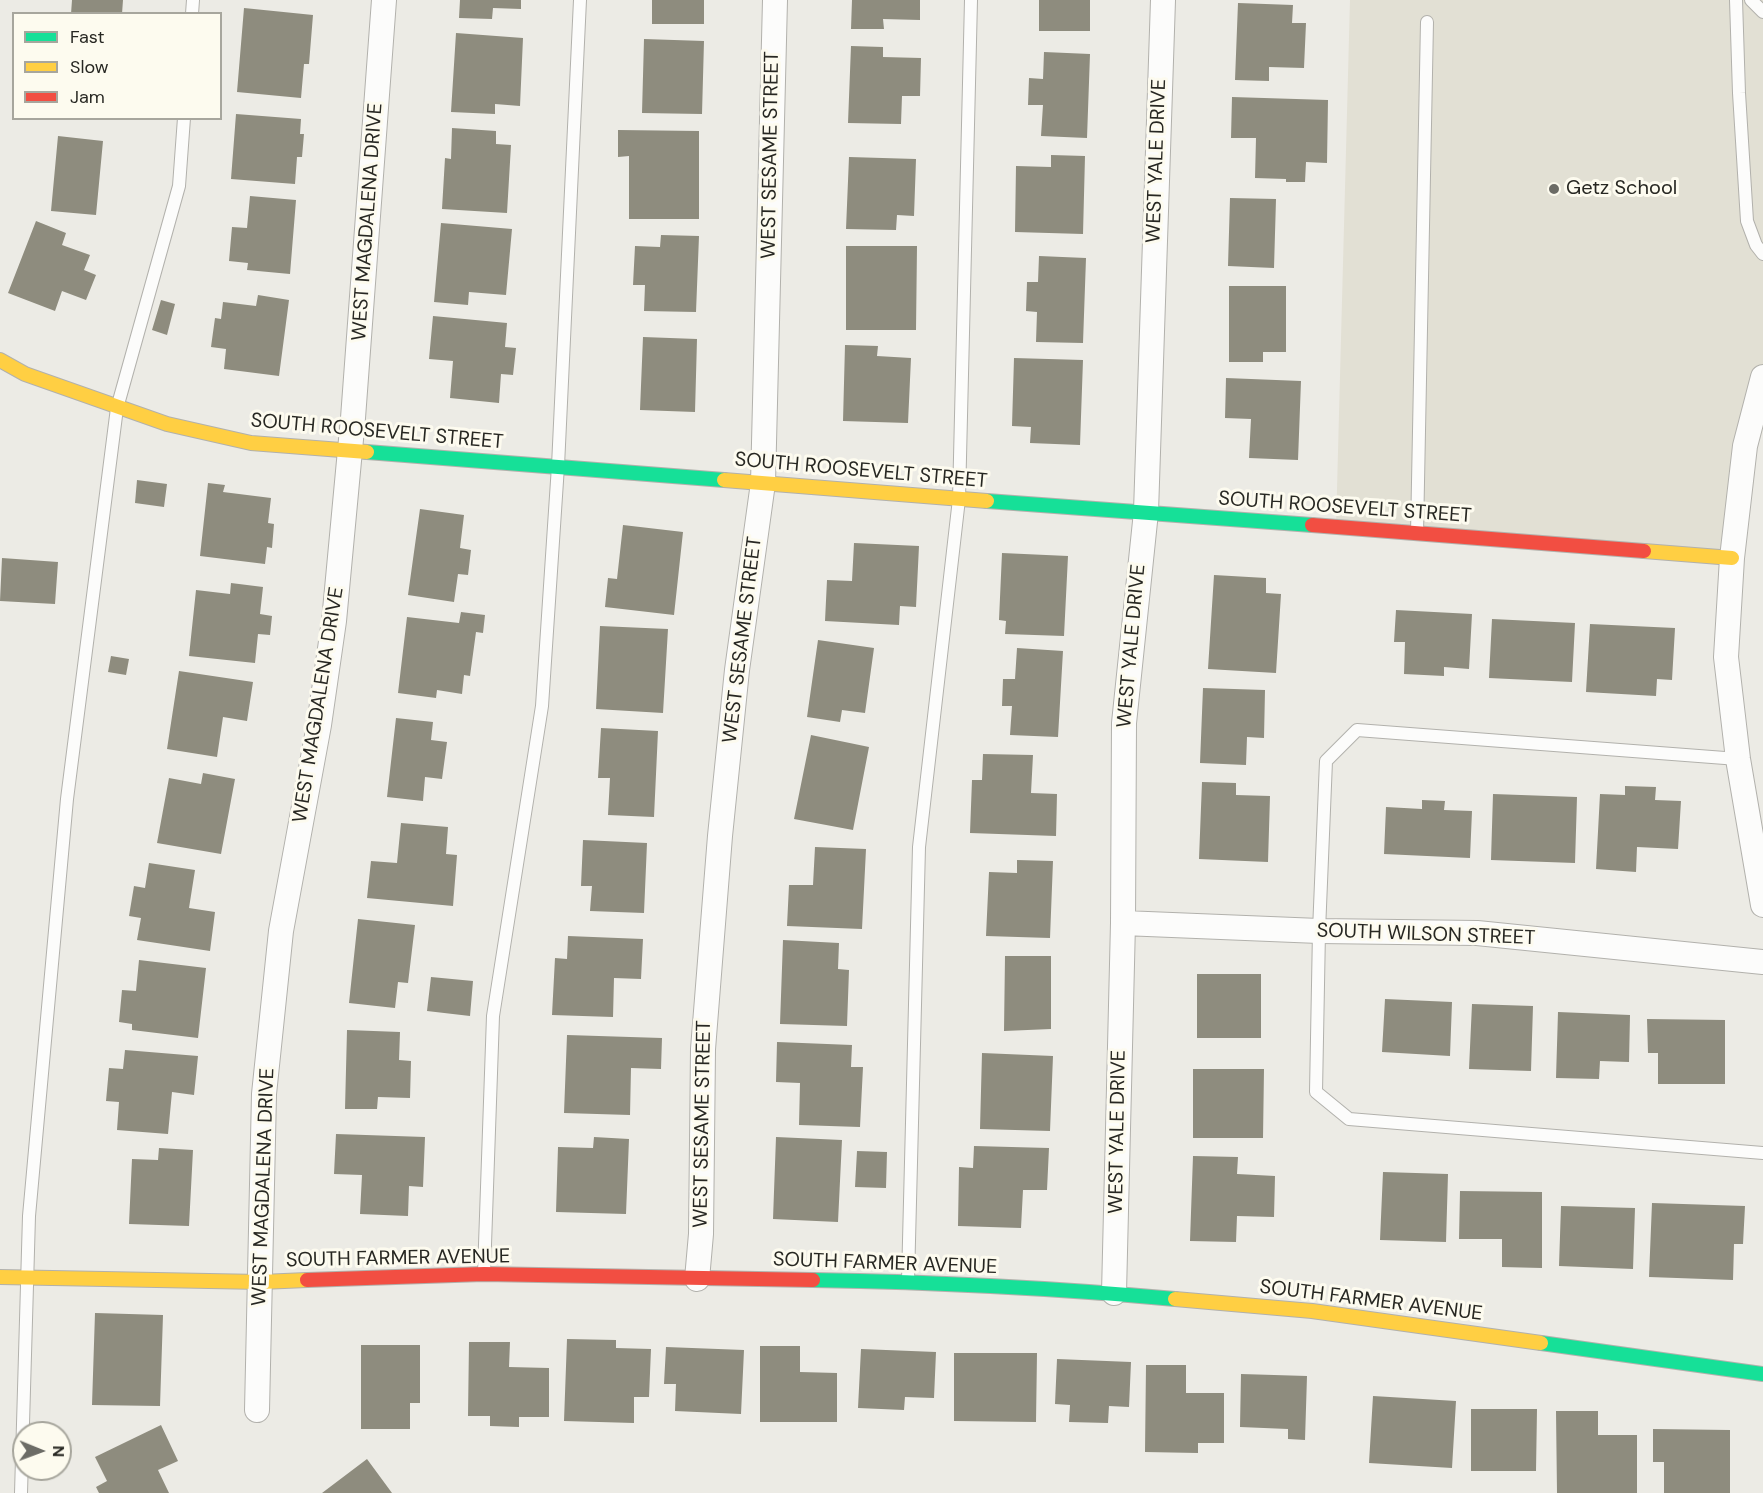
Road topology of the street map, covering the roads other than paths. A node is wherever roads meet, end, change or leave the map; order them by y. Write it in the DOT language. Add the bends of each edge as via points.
graph roads {
  1 [pos="384,0"];
  2 [pos="580,0"];
  3 [pos="775,0"];
  4 [pos="971,0"];
  5 [pos="1163,0"];
  6 [pos="1736,0"];
  7 [pos="1751,0"];
  8 [pos="1763,12"];
  9 [pos="1427,22"];
  10 [pos="184,120"];
  11 [pos="1763,254"];
  12 [pos="0,360"];
  13 [pos="1763,377"];
  14 [pos="117,408"];
  15 [pos="351,451"];
  16 [pos="558,466"];
  17 [pos="763,483"];
  18 [pos="959,499"];
  19 [pos="1146,512"];
  20 [pos="1417,534"];
  21 [pos="1732,558"];
  22 [pos="1738,759"];
  23 [pos="1763,905"];
  24 [pos="1123,923"];
  25 [pos="1319,931"];
  26 [pos="1763,962"];
  27 [pos="1763,1153"];
  28 [pos="484,1274"];
  29 [pos="0,1277"];
  30 [pos="26,1277"];
  31 [pos="697,1278"];
  32 [pos="261,1281"];
  33 [pos="908,1282"];
  34 [pos="1114,1293"];
  35 [pos="1763,1374"];
  36 [pos="257,1410"];
  37 [pos="21,1493"];
  1 -- 15 [label="street, WEST MAGDALENA DRIVE"];
  2 -- 16 [label="lane"];
  3 -- 17 [label="street, WEST SESAME STREET"];
  4 -- 18 [label="lane"];
  5 -- 19 [label="street, WEST YALE DRIVE"];
  6 -- 11 [label="lane" via="1747,220"];
  7 -- 8 [label="lane"];
  9 -- 20 [label="lane"];
  10 -- 14 [label="lane" via="179,186"];
  12 -- 14 [label="street, SOUTH ROOSEVELT STREET" via="24,374"];
  13 -- 21 [label="street" via="1745,446"];
  14 -- 15 [label="street, SOUTH ROOSEVELT STREET" via="166,424 251,443"];
  14 -- 30 [label="lane" via="67,799"];
  15 -- 16 [label="street, SOUTH ROOSEVELT STREET"];
  15 -- 32 [label="street, WEST MAGDALENA DRIVE" via="320,725 281,931 264,1094"];
  16 -- 17 [label="street, SOUTH ROOSEVELT STREET"];
  16 -- 28 [label="lane" via="542,706 493,1016"];
  17 -- 18 [label="street, SOUTH ROOSEVELT STREET"];
  17 -- 31 [label="street, WEST SESAME STREET" via="737,670 719,848 703,1049"];
  18 -- 19 [label="street, SOUTH ROOSEVELT STREET"];
  18 -- 33 [label="lane" via="919,847"];
  19 -- 20 [label="street, SOUTH ROOSEVELT STREET"];
  19 -- 24 [label="street, WEST YALE DRIVE" via="1124,723"];
  20 -- 21 [label="street, SOUTH ROOSEVELT STREET"];
  21 -- 22 [label="street" via="1726,657"];
  22 -- 23 [label="street"];
  22 -- 25 [label="lane" via="1357,730 1326,761"];
  24 -- 25 [label="street, SOUTH WILSON STREET"];
  24 -- 34 [label="street, WEST YALE DRIVE"];
  25 -- 26 [label="street, SOUTH WILSON STREET" via="1477,933"];
  25 -- 27 [label="lane" via="1316,1092 1349,1119"];
  28 -- 31 [label="street, SOUTH FARMER AVENUE"];
  28 -- 32 [label="street, SOUTH FARMER AVENUE"];
  29 -- 30 [label="street, SOUTH FARMER AVENUE"];
  30 -- 32 [label="street, SOUTH FARMER AVENUE"];
  30 -- 37 [label="lane"];
  31 -- 33 [label="street, SOUTH FARMER AVENUE"];
  32 -- 36 [label="street, WEST MAGDALENA DRIVE"];
  33 -- 34 [label="street, SOUTH FARMER AVENUE"];
  34 -- 35 [label="street, SOUTH FARMER AVENUE" via="1312,1311"];
}
